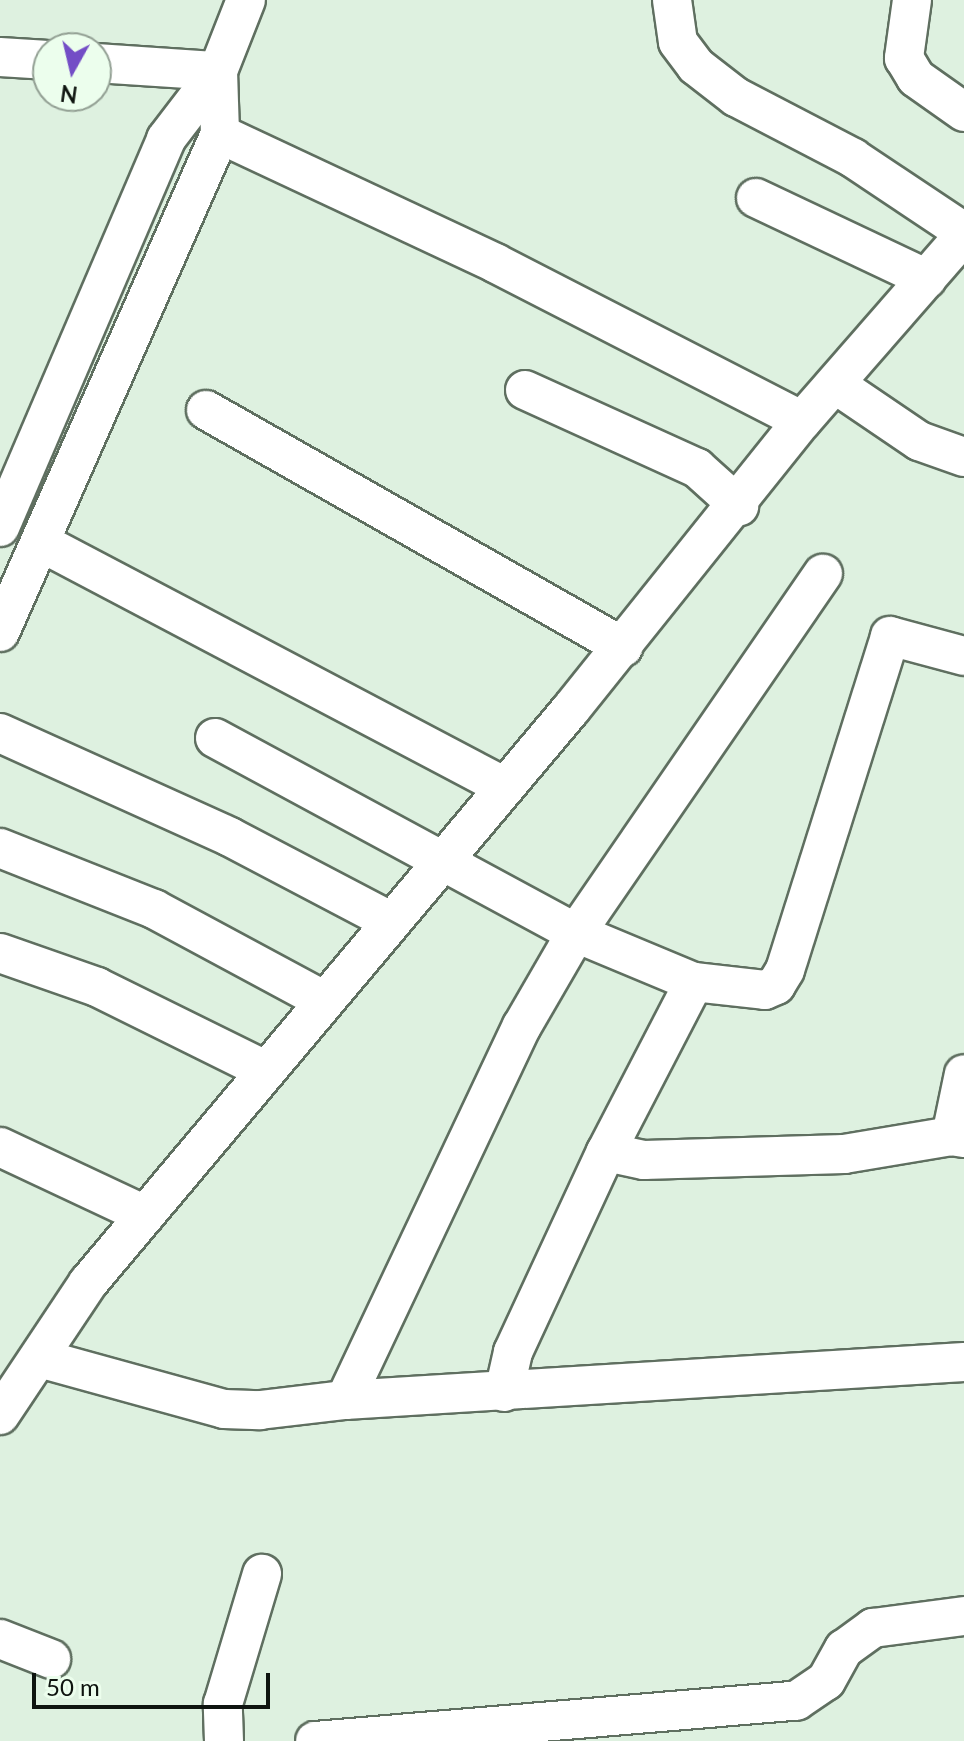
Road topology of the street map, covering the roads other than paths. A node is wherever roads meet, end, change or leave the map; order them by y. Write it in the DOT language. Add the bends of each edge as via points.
graph roads {
  1 [pos="246,0"];
  2 [pos="672,0"];
  3 [pos="912,0"];
  4 [pos="0,57"];
  5 [pos="32,59"];
  6 [pos="112,64"];
  7 [pos="218,71"];
  8 [pos="964,112"];
  9 [pos="220,134"];
  10 [pos="756,198"];
  11 [pos="964,234"];
  12 [pos="927,279"];
  13 [pos="838,386"];
  14 [pos="525,390"];
  15 [pos="206,410"];
  16 [pos="802,421"];
  17 [pos="964,457"];
  18 [pos="739,506"];
  19 [pos="0,527"];
  20 [pos="42,543"];
  21 [pos="823,574"];
  22 [pos="0,632"];
  23 [pos="623,647"];
  24 [pos="964,656"];
  25 [pos="0,733"];
  26 [pos="215,738"];
  27 [pos="505,787"];
  28 [pos="0,848"];
  29 [pos="443,860"];
  30 [pos="390,921"];
  31 [pos="576,933"];
  32 [pos="0,953"];
  33 [pos="694,982"];
  34 [pos="323,1000"];
  35 [pos="265,1070"];
  36 [pos="964,1074"];
  37 [pos="957,1137"];
  38 [pos="0,1147"];
  39 [pos="606,1152"];
  40 [pos="145,1215"];
  41 [pos="39,1358"];
  42 [pos="964,1362"];
  43 [pos="504,1392"];
  44 [pos="345,1400"];
  45 [pos="0,1415"];
  46 [pos="262,1574"];
  47 [pos="964,1616"];
  48 [pos="0,1639"];
  49 [pos="51,1659"];
  50 [pos="224,1741"];
  51 [pos="315,1741"];
  1 -- 7 [label="street"];
  2 -- 11 [label="street" via="678,42 696,66 736,97 853,158"];
  3 -- 8 [label="street" via="904,58 916,78"];
  4 -- 5 [label="street"];
  6 -- 7 [label="street"];
  7 -- 9 [label="street"];
  7 -- 19 [label="street" via="166,139"];
  9 -- 16 [label="street" via="495,263"];
  9 -- 20 [label="street"];
  10 -- 12 [label="street"];
  11 -- 12 [label="street"];
  12 -- 13 [label="street"];
  13 -- 16 [label="street"];
  13 -- 17 [label="street" via="919,441"];
  14 -- 18 [label="street" via="697,468"];
  15 -- 23 [label="street"];
  16 -- 18 [label="street"];
  18 -- 23 [label="street"];
  20 -- 22 [label="street"];
  20 -- 27 [label="street"];
  21 -- 31 [label="street"];
  23 -- 27 [label="street"];
  24 -- 33 [label="street" via="890,636 785,970 776,985 765,990"];
  25 -- 30 [label="street" via="230,837"];
  26 -- 29 [label="street"];
  27 -- 29 [label="street"];
  28 -- 34 [label="street" via="154,909"];
  29 -- 30 [label="street"];
  29 -- 31 [label="street"];
  30 -- 34 [label="street"];
  31 -- 33 [label="street"];
  31 -- 44 [label="street" via="522,1026"];
  32 -- 35 [label="street" via="97,987"];
  33 -- 39 [label="street"];
  34 -- 35 [label="street"];
  35 -- 40 [label="street"];
  36 -- 37 [label="street"];
  37 -- 39 [label="street" via="844,1154 644,1160"];
  38 -- 40 [label="street"];
  39 -- 43 [label="street" via="513,1352"];
  40 -- 41 [label="street" via="88,1283"];
  41 -- 44 [label="street" via="224,1409"];
  41 -- 45 [label="street"];
  42 -- 43 [label="street"];
  43 -- 44 [label="street"];
  46 -- 50 [label="street" via="223,1704"];
  47 -- 51 [label="street" via="873,1628 844,1649 826,1681 796,1701"];
  48 -- 49 [label="street"];
}
